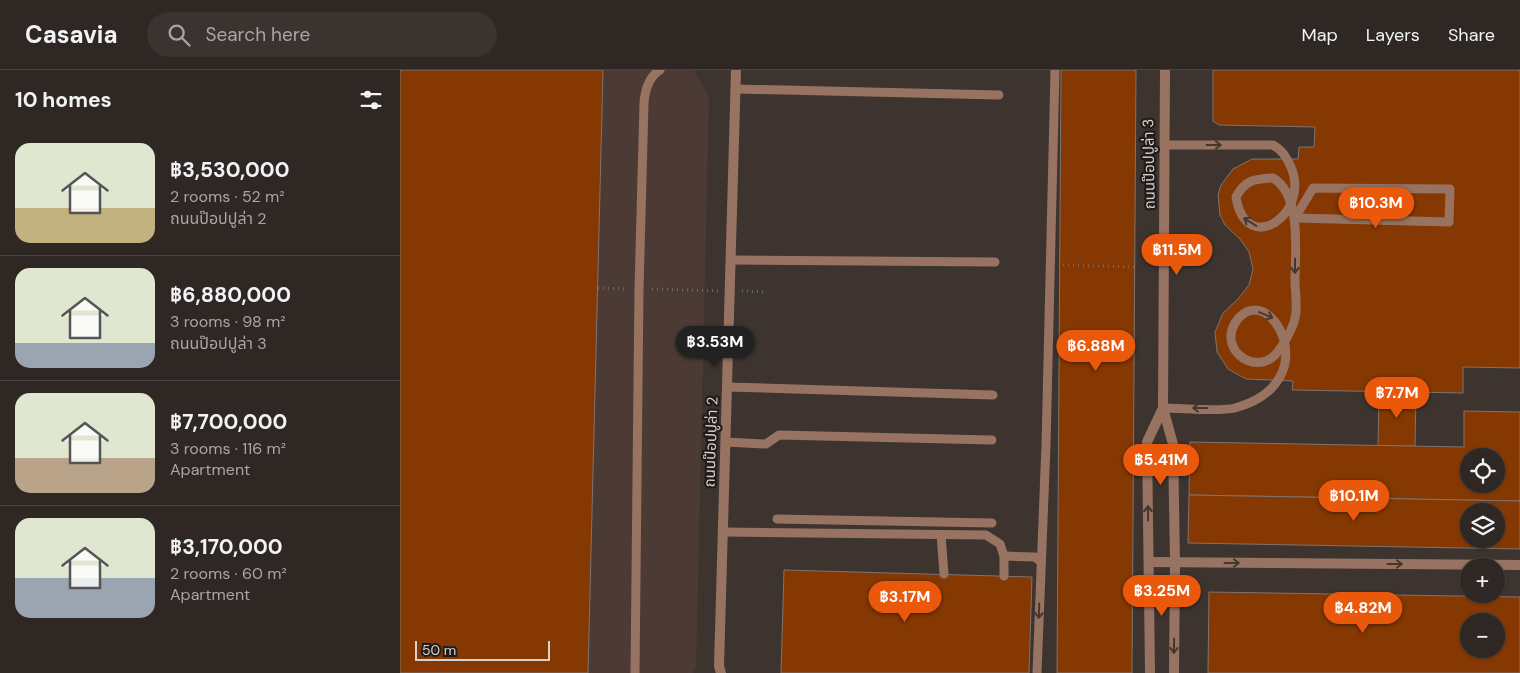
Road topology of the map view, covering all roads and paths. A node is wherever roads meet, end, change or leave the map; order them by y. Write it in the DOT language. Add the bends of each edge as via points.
graph roads {
  1 [pos="660,70"];
  2 [pos="736,70"];
  3 [pos="1055,70"];
  4 [pos="1165,70"];
  5 [pos="736,89"];
  6 [pos="999,95"];
  7 [pos="1166,145"];
  8 [pos="1295,218"];
  9 [pos="731,260"];
  10 [pos="995,262"];
  11 [pos="1060,265"];
  12 [pos="1135,267"];
  13 [pos="598,288"];
  14 [pos="639,289"];
  15 [pos="730,291"];
  16 [pos="766,292"];
  17 [pos="727,387"];
  18 [pos="993,395"];
  19 [pos="1163,408"];
  20 [pos="992,440"];
  21 [pos="726,442"];
  22 [pos="778,518"];
  23 [pos="992,523"];
  24 [pos="723,532"];
  25 [pos="942,535"];
  26 [pos="1004,556"];
  27 [pos="1041,562"];
  28 [pos="1149,562"];
  29 [pos="1176,562"];
  30 [pos="1520,565"];
  31 [pos="944,574"];
  32 [pos="1004,576"];
  33 [pos="719,671"];
  34 [pos="635,673"];
  35 [pos="1037,673"];
  36 [pos="1150,673"];
  37 [pos="1174,673"];
  1 -- 14 [label="lane" via="645,90"];
  2 -- 5 [label="street, ถนนป๊อปปูล่า 2"];
  3 -- 27 [label="lane" via="1048,410"];
  4 -- 7 [label="street, ถนนป๊อปปูล่า 3"];
  5 -- 6 [label="lane"];
  5 -- 9 [label="street, ถนนป๊อปปูล่า 2"];
  7 -- 8 [label="lane, one-way" via="1278,147 1293,172 1295,195 1291,203 1287,211 1283,218 1276,224 1261,227 1246,221 1238,208 1236,198 1249,180 1273,178 1285,188 1290,203 1293,210"];
  7 -- 19 [label="street, ถนนป๊อปปูล่า 3"];
  8 -- 8 [label="lane" via="1449,222 1450,189 1313,188"];
  8 -- 19 [label="lane, one-way" via="1295,319 1288,333 1284,340 1280,347 1270,359 1254,363 1240,357 1234,350 1231,335 1237,320 1250,312 1259,311 1273,318 1282,331 1283,340 1285,350 1287,359 1278,381 1262,396 1234,408"];
  9 -- 10 [label="lane"];
  9 -- 15 [label="street, ถนนป๊อปปูล่า 2"];
  11 -- 12 [label="path"];
  13 -- 14 [label="path"];
  14 -- 15 [label="path"];
  14 -- 34 [label="lane"];
  15 -- 16 [label="path"];
  15 -- 17 [label="street, ถนนป๊อปปูล่า 2"];
  17 -- 18 [label="lane"];
  17 -- 21 [label="street, ถนนป๊อปปูล่า 2"];
  28 -- 19 [label="street, ถนนป๊อปปูล่า 3, one-way" via="1147,442"];
  19 -- 29 [label="street, ถนนป๊อปปูล่า 3" via="1173,444"];
  20 -- 21 [label="lane" via="779,435 766,444"];
  21 -- 24 [label="street, ถนนป๊อปปูล่า 2"];
  22 -- 23 [label="lane"];
  24 -- 25 [label="lane"];
  24 -- 33 [label="street, ถนนป๊อปปูล่า 2"];
  25 -- 26 [label="lane" via="986,535 1000,544"];
  25 -- 31 [label="lane"];
  26 -- 27 [label="lane" via="1035,557"];
  26 -- 32 [label="lane"];
  27 -- 35 [label="lane, one-way"];
  28 -- 29 [label="street"];
  28 -- 36 [label="street, ถนนป๊อปปูล่า 3"];
  29 -- 30 [label="street, one-way"];
  29 -- 37 [label="street, ถนนป๊อปปูล่า 3, one-way"];
}
